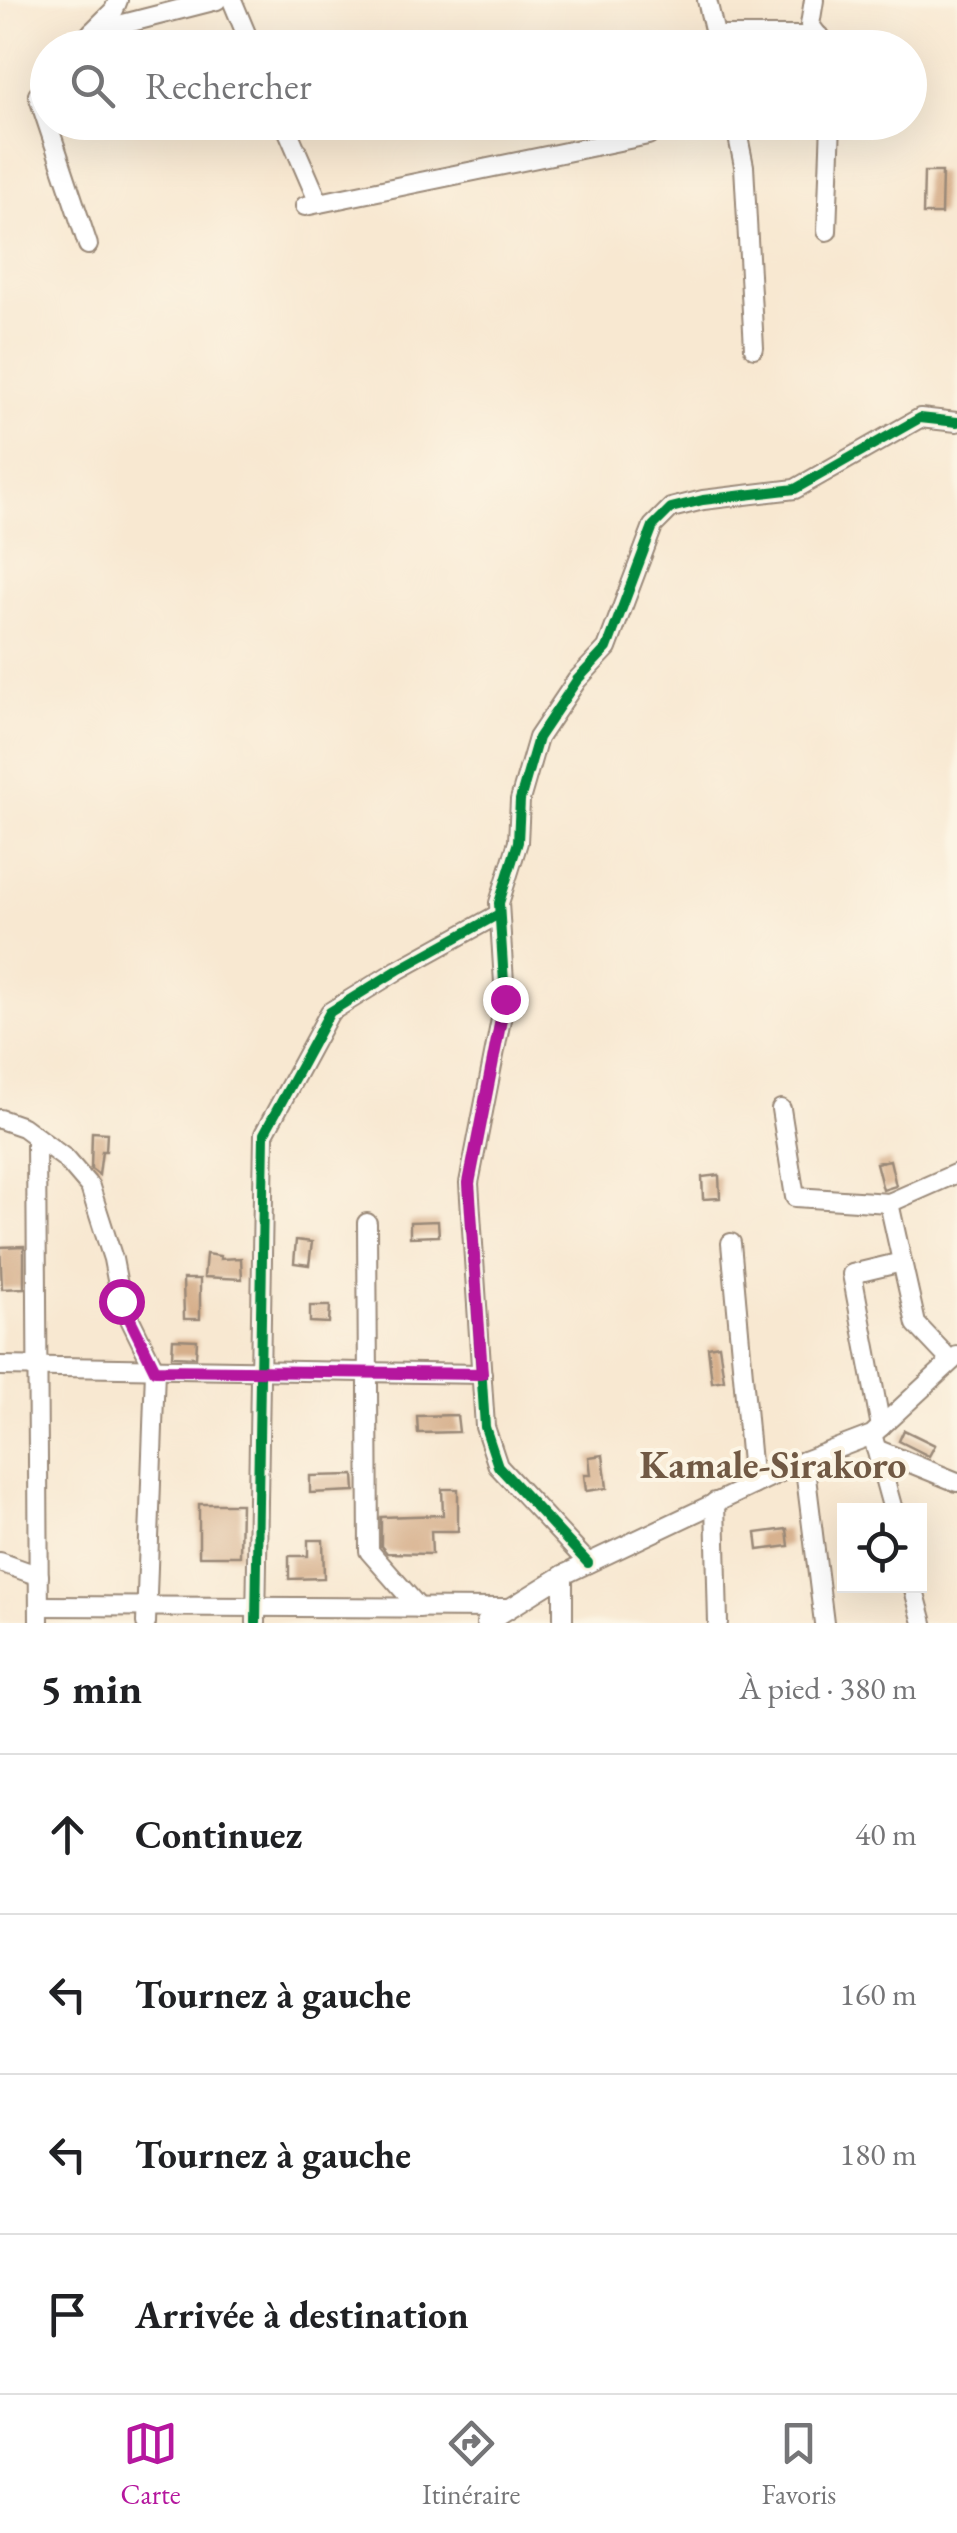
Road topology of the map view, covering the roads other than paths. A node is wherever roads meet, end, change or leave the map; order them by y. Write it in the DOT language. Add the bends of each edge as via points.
graph roads {
  1 [pos="118,0"];
  2 [pos="217,0"];
  3 [pos="232,0"];
  4 [pos="708,0"];
  5 [pos="814,0"];
  6 [pos="94,30"];
  7 [pos="100,30"];
  8 [pos="244,30"];
  9 [pos="714,30"];
  10 [pos="814,30"];
  11 [pos="53,140"];
  12 [pos="290,140"];
  13 [pos="624,140"];
  14 [pos="738,140"];
  15 [pos="830,140"];
  16 [pos="827,231"];
  17 [pos="88,245"];
  18 [pos="754,348"];
  19 [pos="957,422"];
  20 [pos="500,914"];
  21 [pos="781,1109"];
  22 [pos="0,1119"];
  23 [pos="36,1137"];
  24 [pos="957,1173"];
  25 [pos="889,1203"];
  26 [pos="367,1223"];
  27 [pos="731,1243"];
  28 [pos="902,1262"];
  29 [pos="954,1359"];
  30 [pos="0,1366"];
  31 [pos="38,1368"];
  32 [pos="155,1370"];
  33 [pos="260,1371"];
  34 [pos="368,1373"];
  35 [pos="482,1374"];
  36 [pos="876,1437"];
  37 [pos="804,1461"];
  38 [pos="957,1482"];
  39 [pos="753,1484"];
  40 [pos="716,1502"];
  41 [pos="891,1503"];
  42 [pos="0,1562"];
  43 [pos="588,1563"];
  44 [pos="564,1575"];
  45 [pos="38,1576"];
  46 [pos="915,1593"];
  47 [pos="418,1608"];
  48 [pos="510,1608"];
  49 [pos="39,1614"];
  50 [pos="147,1615"];
  51 [pos="256,1615"];
  52 [pos="486,1623"];
  53 [pos="563,1623"];
  54 [pos="718,1623"];
  55 [pos="824,1623"];
  56 [pos="924,1623"];
  1 -- 6 [label="street"];
  2 -- 7 [label="street"];
  3 -- 8 [label="street"];
  4 -- 9 [label="street"];
  5 -- 10 [label="street"];
  11 -- 17 [label="street"];
  12 -- 13 [label="street" via="312,205"];
  14 -- 18 [label="street"];
  15 -- 16 [label="street"];
  19 -- 20 [label="street" via="920,418 796,489 671,508 652,526 607,648 538,738"];
  20 -- 33 [label="street" via="330,1012 264,1134"];
  20 -- 35 [label="street" via="505,999 469,1183"];
  21 -- 25 [label="street" via="795,1197"];
  22 -- 23 [label="street"];
  23 -- 31 [label="street"];
  23 -- 32 [label="street" via="90,1188 121,1301"];
  24 -- 25 [label="street"];
  25 -- 28 [label="street"];
  26 -- 34 [label="street"];
  27 -- 39 [label="street"];
  28 -- 29 [label="street" via="916,1324"];
  28 -- 36 [label="street" via="852,1274"];
  29 -- 36 [label="street"];
  30 -- 31 [label="street"];
  31 -- 32 [label="street"];
  31 -- 45 [label="street"];
  32 -- 33 [label="street"];
  32 -- 50 [label="street"];
  33 -- 34 [label="street"];
  33 -- 51 [label="street"];
  34 -- 35 [label="street"];
  34 -- 47 [label="street" via="369,1552"];
  35 -- 43 [label="street" via="485,1427 498,1466"];
  36 -- 37 [label="street"];
  36 -- 38 [label="street"];
  36 -- 41 [label="street"];
  37 -- 39 [label="street"];
  37 -- 55 [label="street"];
  39 -- 40 [label="street"];
  40 -- 43 [label="street"];
  40 -- 54 [label="street"];
  42 -- 45 [label="street"];
  43 -- 44 [label="street"];
  44 -- 48 [label="street"];
  44 -- 53 [label="street"];
  45 -- 49 [label="street"];
  46 -- 56 [label="street"];
  47 -- 48 [label="street"];
  47 -- 51 [label="street"];
  48 -- 52 [label="street"];
  49 -- 50 [label="street"];
  50 -- 51 [label="street"];
}
